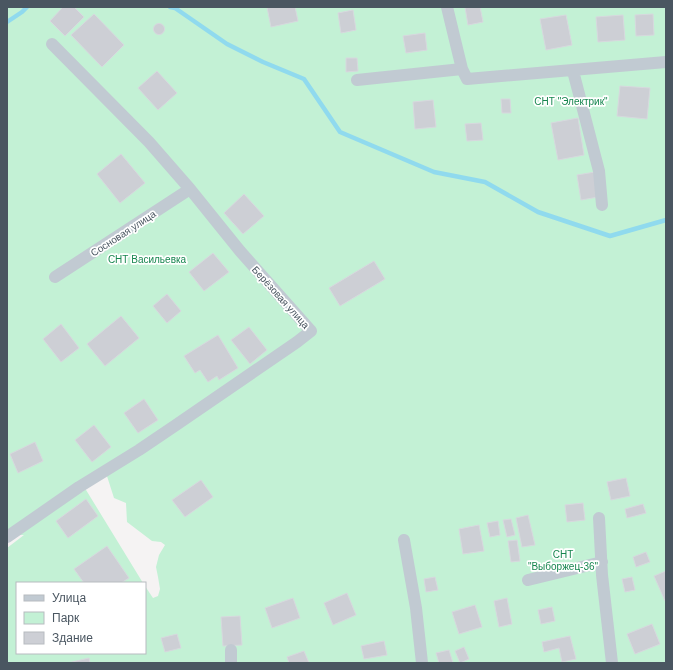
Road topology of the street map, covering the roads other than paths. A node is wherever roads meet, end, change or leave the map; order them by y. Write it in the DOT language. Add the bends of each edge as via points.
graph roads {
  1 [pos="447,7"];
  2 [pos="52,44"];
  3 [pos="666,62"];
  4 [pos="462,70"];
  5 [pos="573,71"];
  6 [pos="357,80"];
  7 [pos="190,189"];
  8 [pos="602,205"];
  9 [pos="55,277"];
  10 [pos="599,518"];
  11 [pos="7,537"];
  12 [pos="404,540"];
  13 [pos="602,562"];
  14 [pos="528,580"];
  15 [pos="230,650"];
  16 [pos="230,663"];
  17 [pos="422,663"];
  18 [pos="612,663"];
  1 -- 4 [label="street"];
  2 -- 7 [label="street, Берёзовая улица" via="149,142"];
  3 -- 5 [label="street"];
  4 -- 5 [label="street" via="468,79"];
  4 -- 6 [label="street"];
  5 -- 8 [label="street" via="599,171"];
  7 -- 9 [label="street, Сосновая улица"];
  7 -- 11 [label="street, Берёзовая улица" via="240,251 311,331 176,425"];
  10 -- 13 [label="street"];
  12 -- 17 [label="street" via="416,608"];
  13 -- 14 [label="street"];
  13 -- 18 [label="street"];
  15 -- 16 [label="street"];
}
